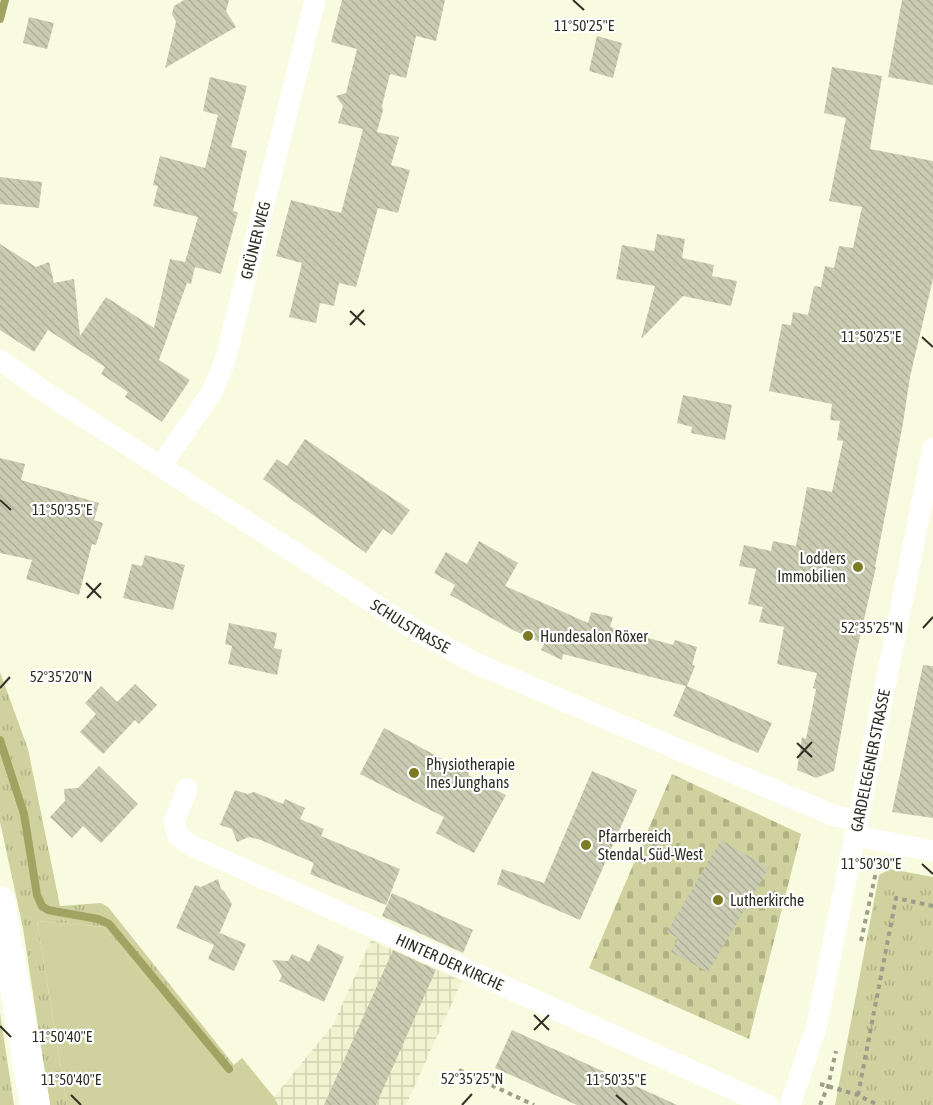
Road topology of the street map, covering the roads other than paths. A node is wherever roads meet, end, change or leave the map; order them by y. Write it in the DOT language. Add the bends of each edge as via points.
graph roads {
  1 [pos="315,0"];
  2 [pos="0,360"];
  3 [pos="933,448"];
  4 [pos="161,466"];
  5 [pos="187,789"];
  6 [pos="857,828"];
  7 [pos="933,851"];
  8 [pos="0,901"];
  9 [pos="35,1105"];
  10 [pos="768,1105"];
  11 [pos="790,1105"];
  1 -- 4 [label="street, GRÜNER WEG" via="225,361 212,392"];
  2 -- 4 [label="street, SCHULSTRASSE"];
  3 -- 6 [label="street, GARDELEGENER STRASSE"];
  4 -- 6 [label="street, SCHULSTRASSE" via="415,630 475,663"];
  5 -- 10 [label="street, HINTER DER KIRCHE" via="174,822 178,836 190,845"];
  6 -- 7 [label="street, SCHULSTRASSE"];
  6 -- 11 [label="street, GARDELEGENER STRASSE" via="816,1029"];
  8 -- 9 [label="main road"];
}
